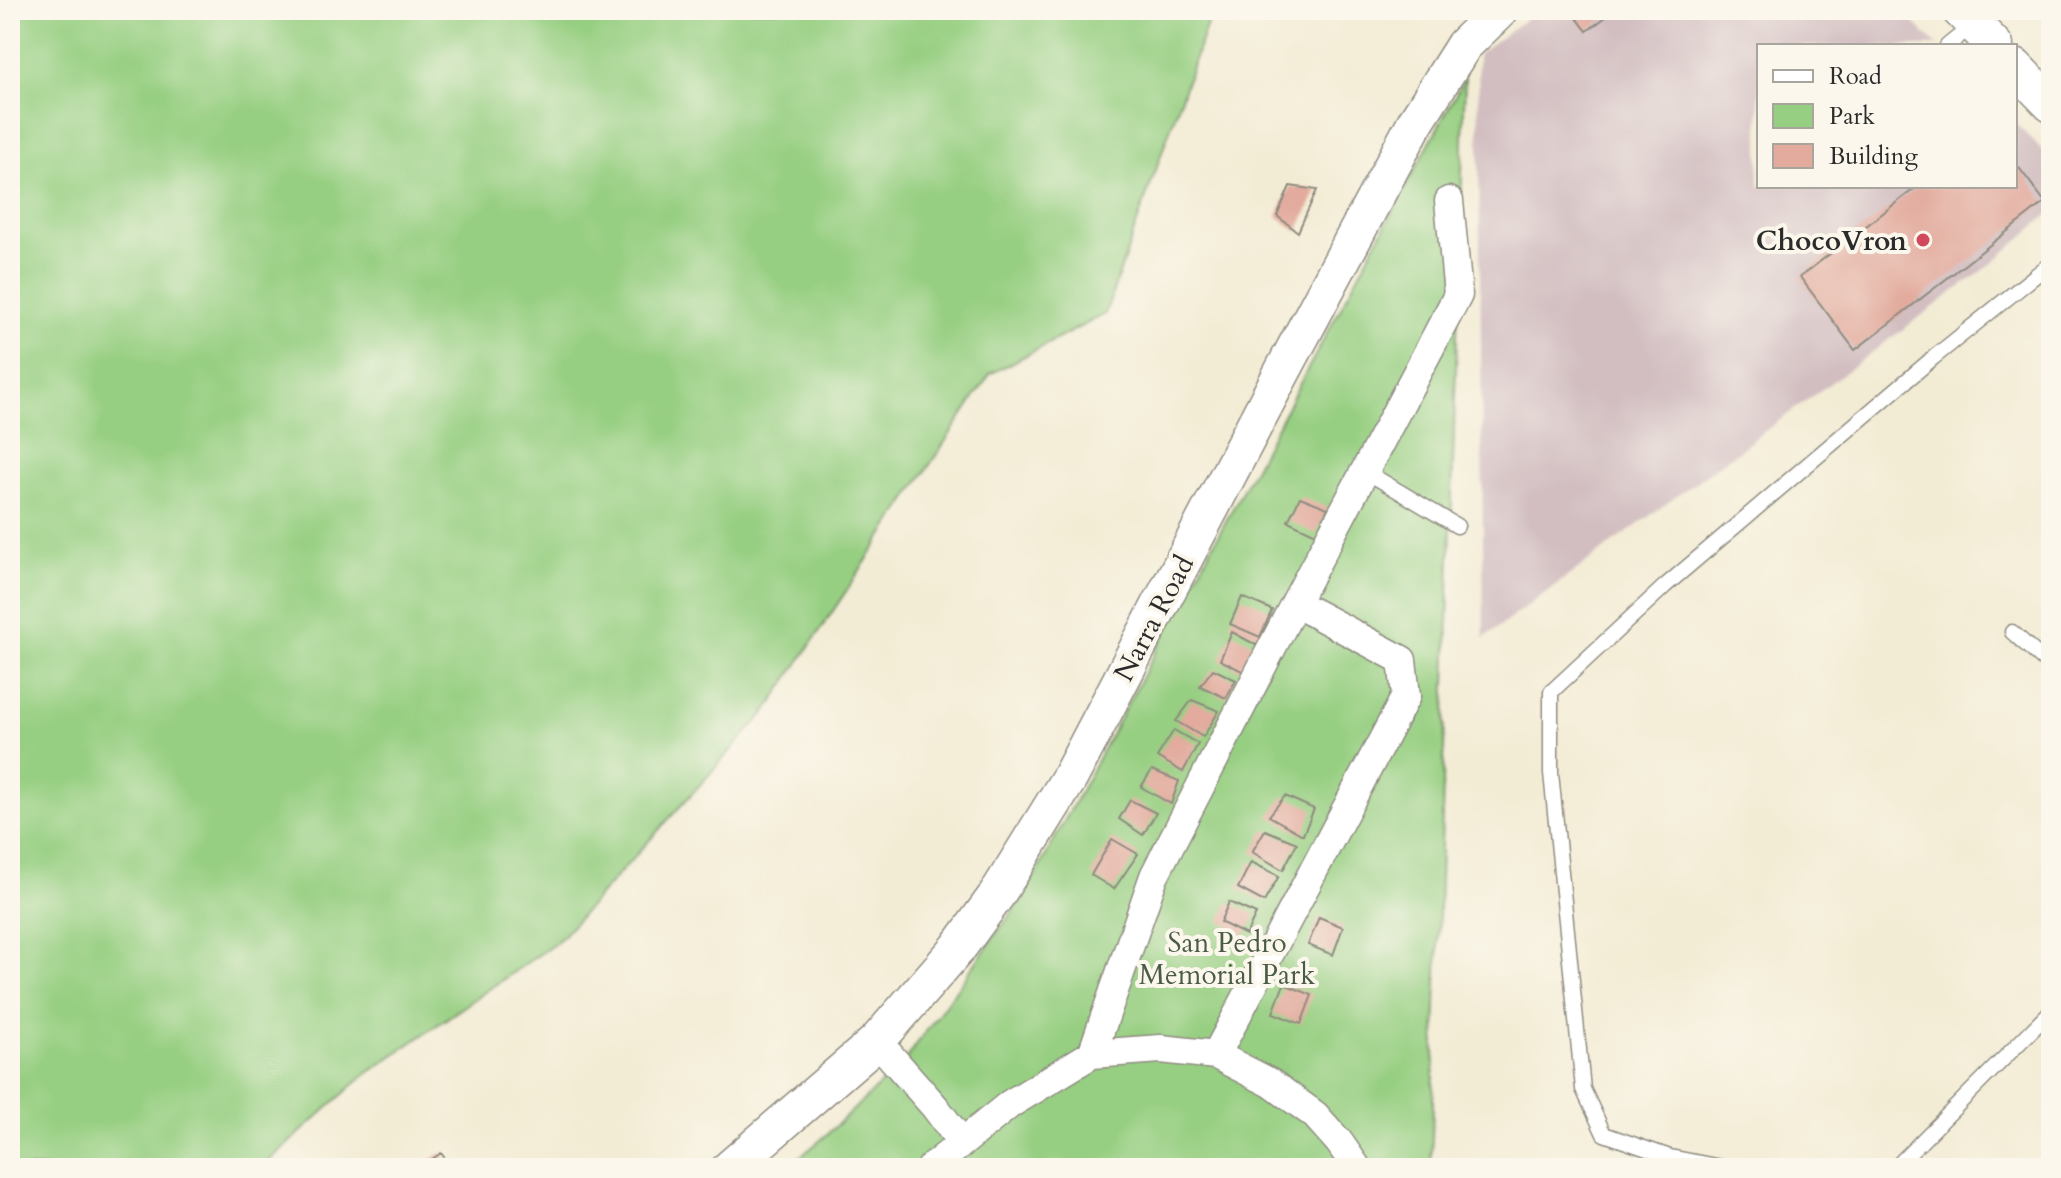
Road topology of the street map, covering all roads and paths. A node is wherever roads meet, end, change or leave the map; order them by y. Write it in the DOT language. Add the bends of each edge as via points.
graph roads {
  1 [pos="1500,10"];
  2 [pos="1976,27"];
  3 [pos="1950,44"];
  4 [pos="2017,69"];
  5 [pos="2051,104"];
  6 [pos="1449,201"];
  7 [pos="2051,263"];
  8 [pos="1365,471"];
  9 [pos="1457,526"];
  10 [pos="1295,603"];
  11 [pos="2012,632"];
  12 [pos="2051,667"];
  13 [pos="2051,1011"];
  14 [pos="877,1041"];
  15 [pos="1092,1054"];
  16 [pos="1216,1055"];
  17 [pos="962,1143"];
  18 [pos="730,1168"];
  19 [pos="931,1168"];
  20 [pos="1357,1168"];
  21 [pos="1726,1168"];
  22 [pos="1895,1168"];
  1 -- 14 [label="street, Narra Road" via="1464,45 1416,121 1034,837 958,948"];
  2 -- 3 [label="lane"];
  4 -- 5 [label="street"];
  6 -- 8 [label="street" via="1458,295"];
  7 -- 21 [label="lane" via="1676,576 1551,692 1551,773 1583,1089 1604,1134 1670,1157"];
  8 -- 9 [label="lane"];
  8 -- 10 [label="street"];
  10 -- 15 [label="street" via="1154,876"];
  10 -- 16 [label="street" via="1402,660 1406,696"];
  11 -- 12 [label="lane"];
  13 -- 22 [label="lane"];
  14 -- 17 [label="street"];
  14 -- 18 [label="street, Narra Road"];
  15 -- 16 [label="street" via="1161,1049"];
  15 -- 17 [label="street" via="1010,1104"];
  16 -- 20 [label="street" via="1271,1083 1315,1115"];
  17 -- 19 [label="street"];
}
